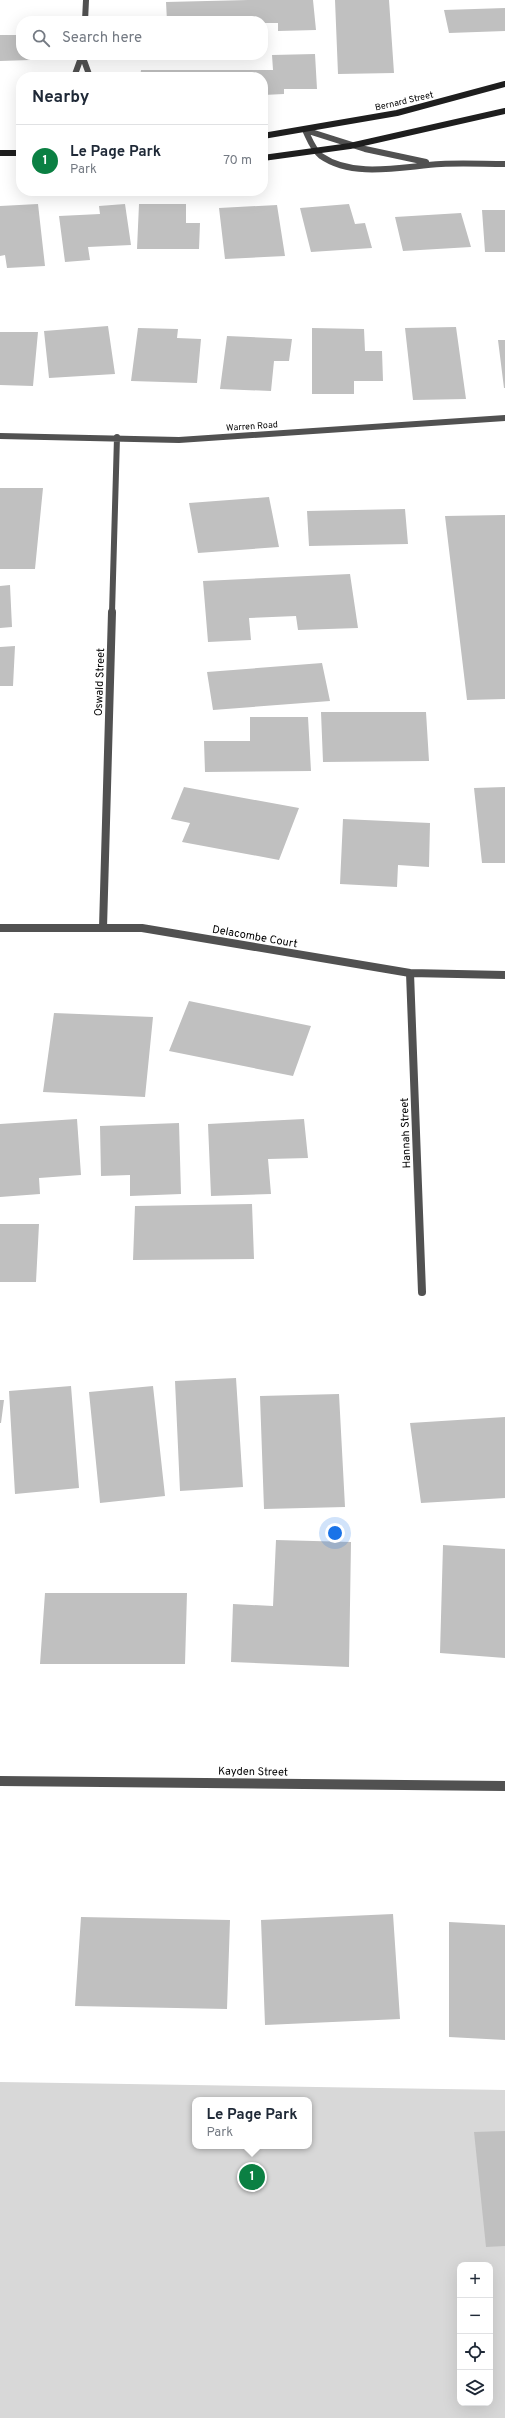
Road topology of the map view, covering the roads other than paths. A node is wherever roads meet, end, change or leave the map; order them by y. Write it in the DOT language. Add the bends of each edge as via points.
graph roads {
  1 [pos="86,0"];
  2 [pos="84,16"];
  3 [pos="80,60"];
  4 [pos="84,60"];
  5 [pos="76,72"];
  6 [pos="88,72"];
  7 [pos="505,84"];
  8 [pos="505,111"];
  9 [pos="305,130"];
  10 [pos="268,135"];
  11 [pos="350,146"];
  12 [pos="316,152"];
  13 [pos="0,153"];
  14 [pos="16,153"];
  15 [pos="268,157"];
  16 [pos="441,164"];
  17 [pos="505,164"];
  18 [pos="505,418"];
  19 [pos="0,436"];
  20 [pos="117,437"];
  21 [pos="0,928"];
  22 [pos="103,928"];
  23 [pos="410,973"];
  24 [pos="505,975"];
  25 [pos="422,1292"];
  26 [pos="0,1781"];
  27 [pos="505,1786"];
  1 -- 2 [label="street"];
  3 -- 5 [label="street"];
  4 -- 6 [label="street"];
  7 -- 9 [label="street, Bernard Street" via="397,113"];
  8 -- 11 [label="street, Bernard Street"];
  9 -- 10 [label="street, Bernard Street"];
  9 -- 11 [label="street, Bernard Street"];
  9 -- 12 [label="street"];
  11 -- 12 [label="street, Bernard Street"];
  11 -- 16 [label="street, Bernard Street" via="385,156"];
  12 -- 15 [label="street, Bernard Street"];
  12 -- 16 [label="street, Bernard Street" via="339,164 354,167 388,168"];
  13 -- 14 [label="street"];
  16 -- 17 [label="street, Bernard Street"];
  18 -- 20 [label="street, Warren Road" via="179,440"];
  19 -- 20 [label="street, Warren Road"];
  20 -- 22 [label="street, Oswald Street"];
  21 -- 22 [label="street, Delacombe Court"];
  22 -- 23 [label="street, Delacombe Court" via="168,931"];
  23 -- 24 [label="street, Delacombe Court"];
  23 -- 25 [label="street, Hannah Street"];
  26 -- 27 [label="street, Kayden Street"];
}
